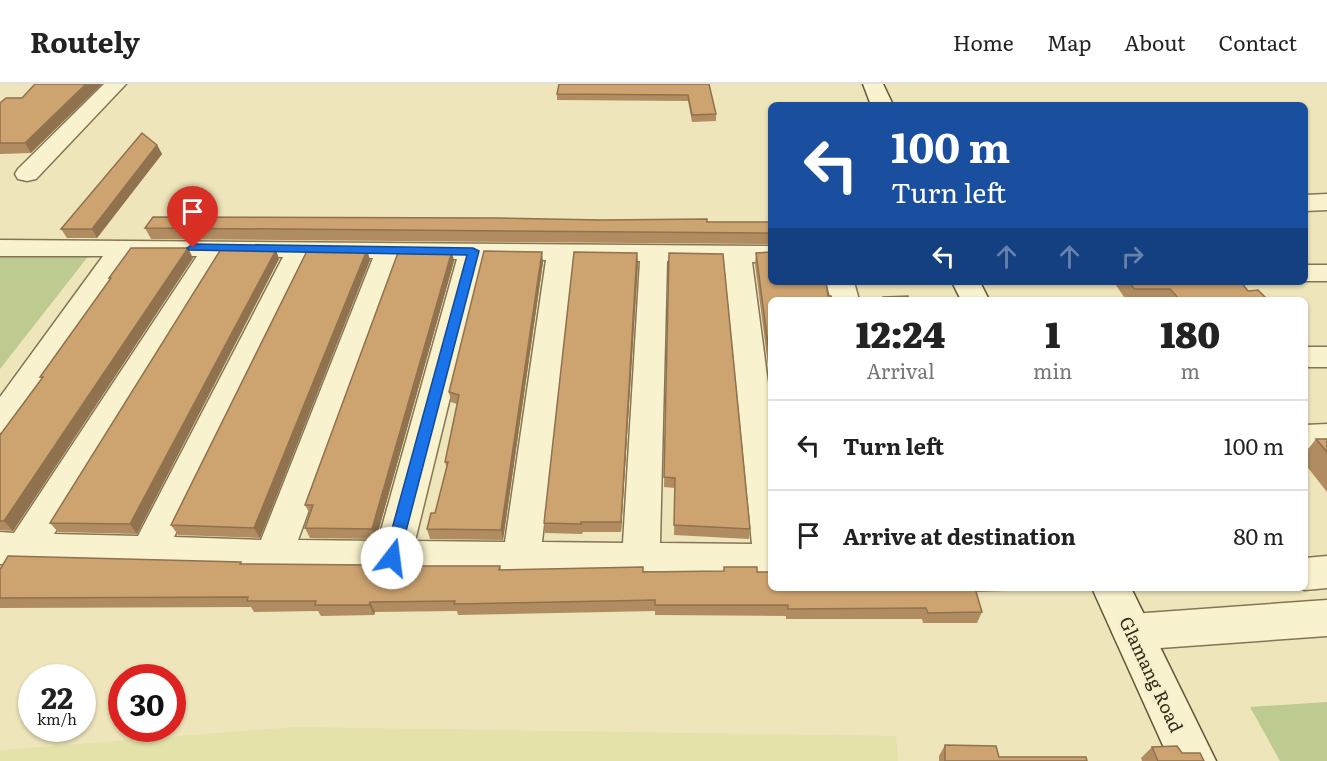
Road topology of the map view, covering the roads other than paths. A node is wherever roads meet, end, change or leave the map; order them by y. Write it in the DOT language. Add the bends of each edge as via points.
graph roads {
  1 [pos="116,84"];
  2 [pos="873,84"];
  3 [pos="881,102"];
  4 [pos="27,174"];
  5 [pos="1327,202"];
  6 [pos="1308,203"];
  7 [pos="0,248"];
  8 [pos="123,248"];
  9 [pos="216,248"];
  10 [pos="300,250"];
  11 [pos="389,251"];
  12 [pos="473,251"];
  13 [pos="654,252"];
  14 [pos="560,253"];
  15 [pos="737,254"];
  16 [pos="768,254"];
  17 [pos="1308,273"];
  18 [pos="1327,273"];
  19 [pos="1308,357"];
  20 [pos="1327,357"];
  21 [pos="0,421"];
  22 [pos="1327,436"];
  23 [pos="1308,437"];
  24 [pos="768,518"];
  25 [pos="12,548"];
  26 [pos="148,553"];
  27 [pos="273,556"];
  28 [pos="392,558"];
  29 [pos="641,558"];
  30 [pos="521,559"];
  31 [pos="768,560"];
  32 [pos="1327,572"];
  33 [pos="1308,574"];
  34 [pos="1112,591"];
  35 [pos="1327,618"];
  36 [pos="1132,632"];
  37 [pos="1193,761"];
  1 -- 4 [label="street"];
  2 -- 3 [label="street"];
  5 -- 6 [label="street"];
  7 -- 8 [label="street"];
  8 -- 9 [label="street"];
  8 -- 21 [label="street"];
  9 -- 10 [label="street"];
  9 -- 25 [label="street"];
  10 -- 11 [label="street"];
  10 -- 26 [label="street"];
  11 -- 12 [label="street"];
  11 -- 27 [label="street"];
  12 -- 14 [label="street"];
  12 -- 28 [label="street"];
  13 -- 14 [label="street"];
  13 -- 15 [label="street"];
  13 -- 29 [label="street"];
  14 -- 30 [label="street"];
  15 -- 16 [label="street"];
  15 -- 24 [label="street"];
  17 -- 18 [label="street"];
  19 -- 20 [label="street"];
  22 -- 23 [label="street"];
  25 -- 26 [label="street"];
  26 -- 27 [label="street"];
  27 -- 28 [label="street"];
  28 -- 30 [label="street"];
  29 -- 30 [label="street"];
  29 -- 31 [label="street"];
  32 -- 33 [label="street"];
  34 -- 36 [label="street, Glamang Road"];
  35 -- 36 [label="street"];
  36 -- 37 [label="street, Glamang Road"];
}
